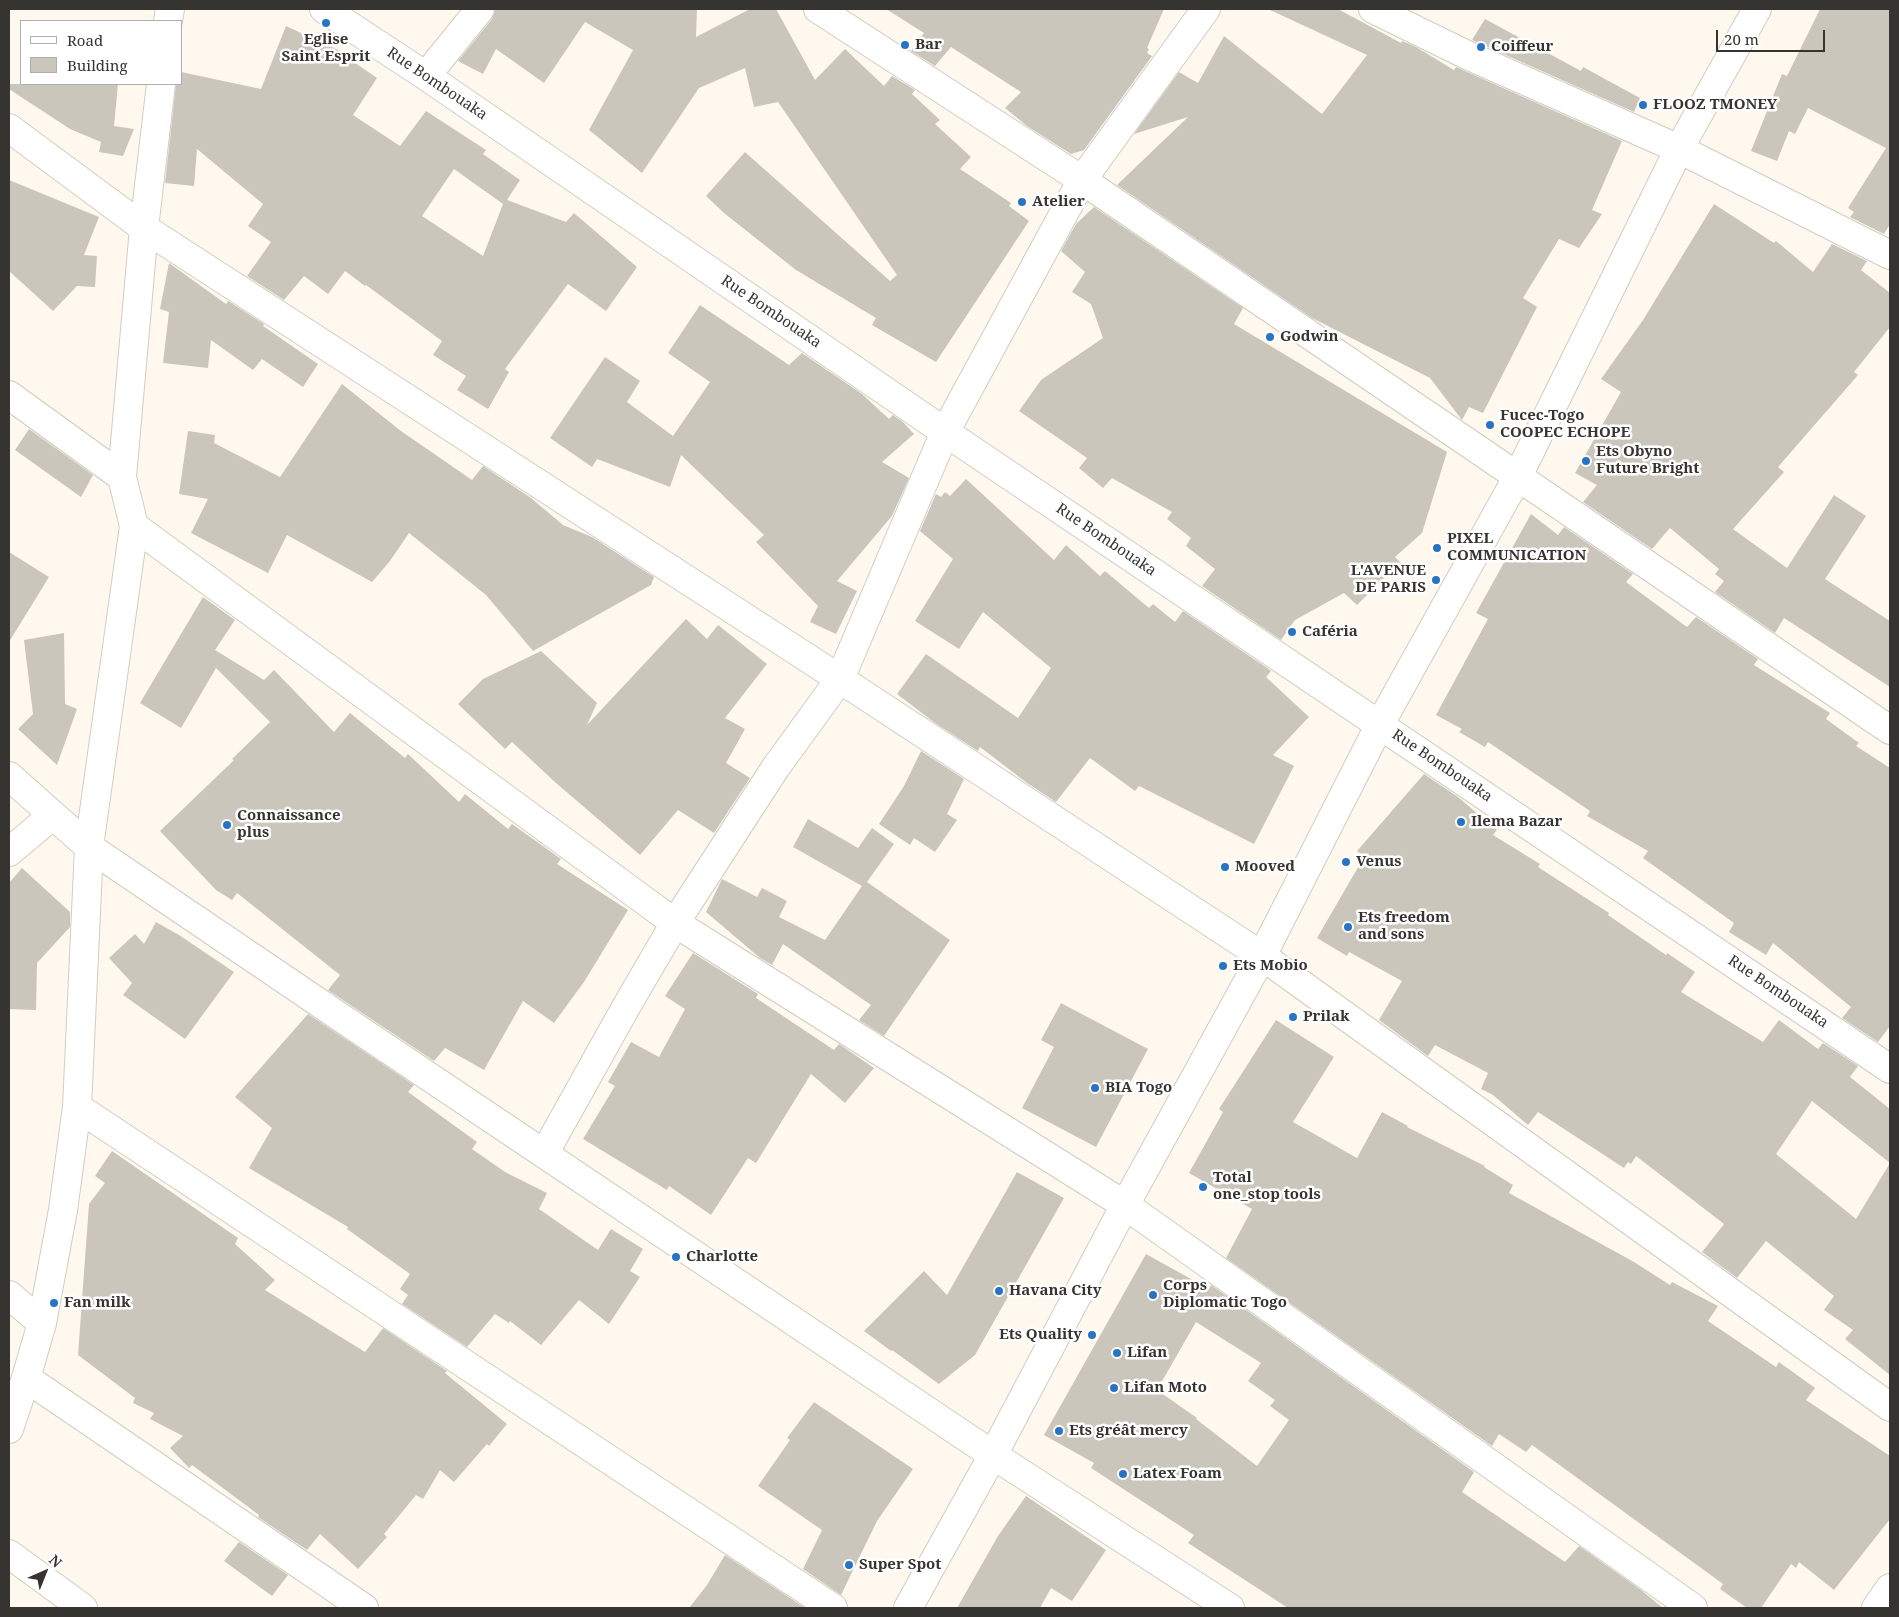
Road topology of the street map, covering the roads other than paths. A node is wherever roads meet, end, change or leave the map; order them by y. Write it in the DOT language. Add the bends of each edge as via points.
graph roads {
  1 [pos="324,9"];
  2 [pos="480,9"];
  3 [pos="818,9"];
  4 [pos="1206,9"];
  5 [pos="1373,9"];
  6 [pos="1757,9"];
  7 [pos="426,76"];
  8 [pos="161,85"];
  9 [pos="9,128"];
  10 [pos="1679,149"];
  11 [pos="1082,180"];
  12 [pos="144,228"];
  13 [pos="1890,255"];
  14 [pos="9,395"];
  15 [pos="945,432"];
  16 [pos="122,477"];
  17 [pos="1517,478"];
  18 [pos="134,526"];
  19 [pos="840,679"];
  20 [pos="1380,724"];
  21 [pos="1890,730"];
  22 [pos="9,776"];
  23 [pos="53,814"];
  24 [pos="89,847"];
  25 [pos="9,852"];
  26 [pos="675,923"];
  27 [pos="1262,956"];
  28 [pos="1890,1069"];
  29 [pos="77,1107"];
  30 [pos="544,1154"];
  31 [pos="1125,1205"];
  32 [pos="9,1295"];
  33 [pos="42,1323"];
  34 [pos="26,1378"];
  35 [pos="1890,1406"];
  36 [pos="9,1429"];
  37 [pos="993,1455"];
  38 [pos="9,1554"];
  39 [pos="1890,1588"];
  40 [pos="83,1608"];
  41 [pos="364,1608"];
  42 [pos="833,1608"];
  43 [pos="908,1608"];
  44 [pos="1230,1608"];
  45 [pos="1693,1608"];
  46 [pos="1876,1608"];
  1 -- 7 [label="street, Rue Bombouaka"];
  2 -- 7 [label="street"];
  3 -- 11 [label="street"];
  4 -- 11 [label="street"];
  5 -- 10 [label="street" via="1467,55"];
  6 -- 10 [label="street"];
  7 -- 15 [label="street, Rue Bombouaka"];
  8 -- 12 [label="street"];
  9 -- 12 [label="street"];
  10 -- 13 [label="street"];
  10 -- 17 [label="street"];
  11 -- 15 [label="street"];
  11 -- 17 [label="street"];
  12 -- 16 [label="street"];
  12 -- 19 [label="street"];
  14 -- 16 [label="street"];
  15 -- 19 [label="street"];
  15 -- 20 [label="street, Rue Bombouaka"];
  16 -- 18 [label="street"];
  17 -- 20 [label="street"];
  17 -- 21 [label="street"];
  18 -- 24 [label="street"];
  18 -- 26 [label="street"];
  19 -- 26 [label="street" via="776,767"];
  19 -- 27 [label="street"];
  20 -- 27 [label="street"];
  20 -- 28 [label="street, Rue Bombouaka"];
  22 -- 23 [label="street"];
  23 -- 24 [label="street"];
  23 -- 25 [label="street"];
  24 -- 29 [label="street"];
  24 -- 30 [label="street"];
  26 -- 30 [label="street"];
  26 -- 31 [label="street"];
  27 -- 31 [label="street"];
  27 -- 35 [label="street"];
  29 -- 33 [label="street" via="63,1210"];
  29 -- 42 [label="street"];
  30 -- 37 [label="street"];
  31 -- 37 [label="street"];
  31 -- 45 [label="street"];
  32 -- 33 [label="street"];
  33 -- 34 [label="street"];
  34 -- 36 [label="street"];
  34 -- 41 [label="street"];
  37 -- 43 [label="street"];
  37 -- 44 [label="street"];
  38 -- 40 [label="street"];
  39 -- 46 [label="street"];
}
